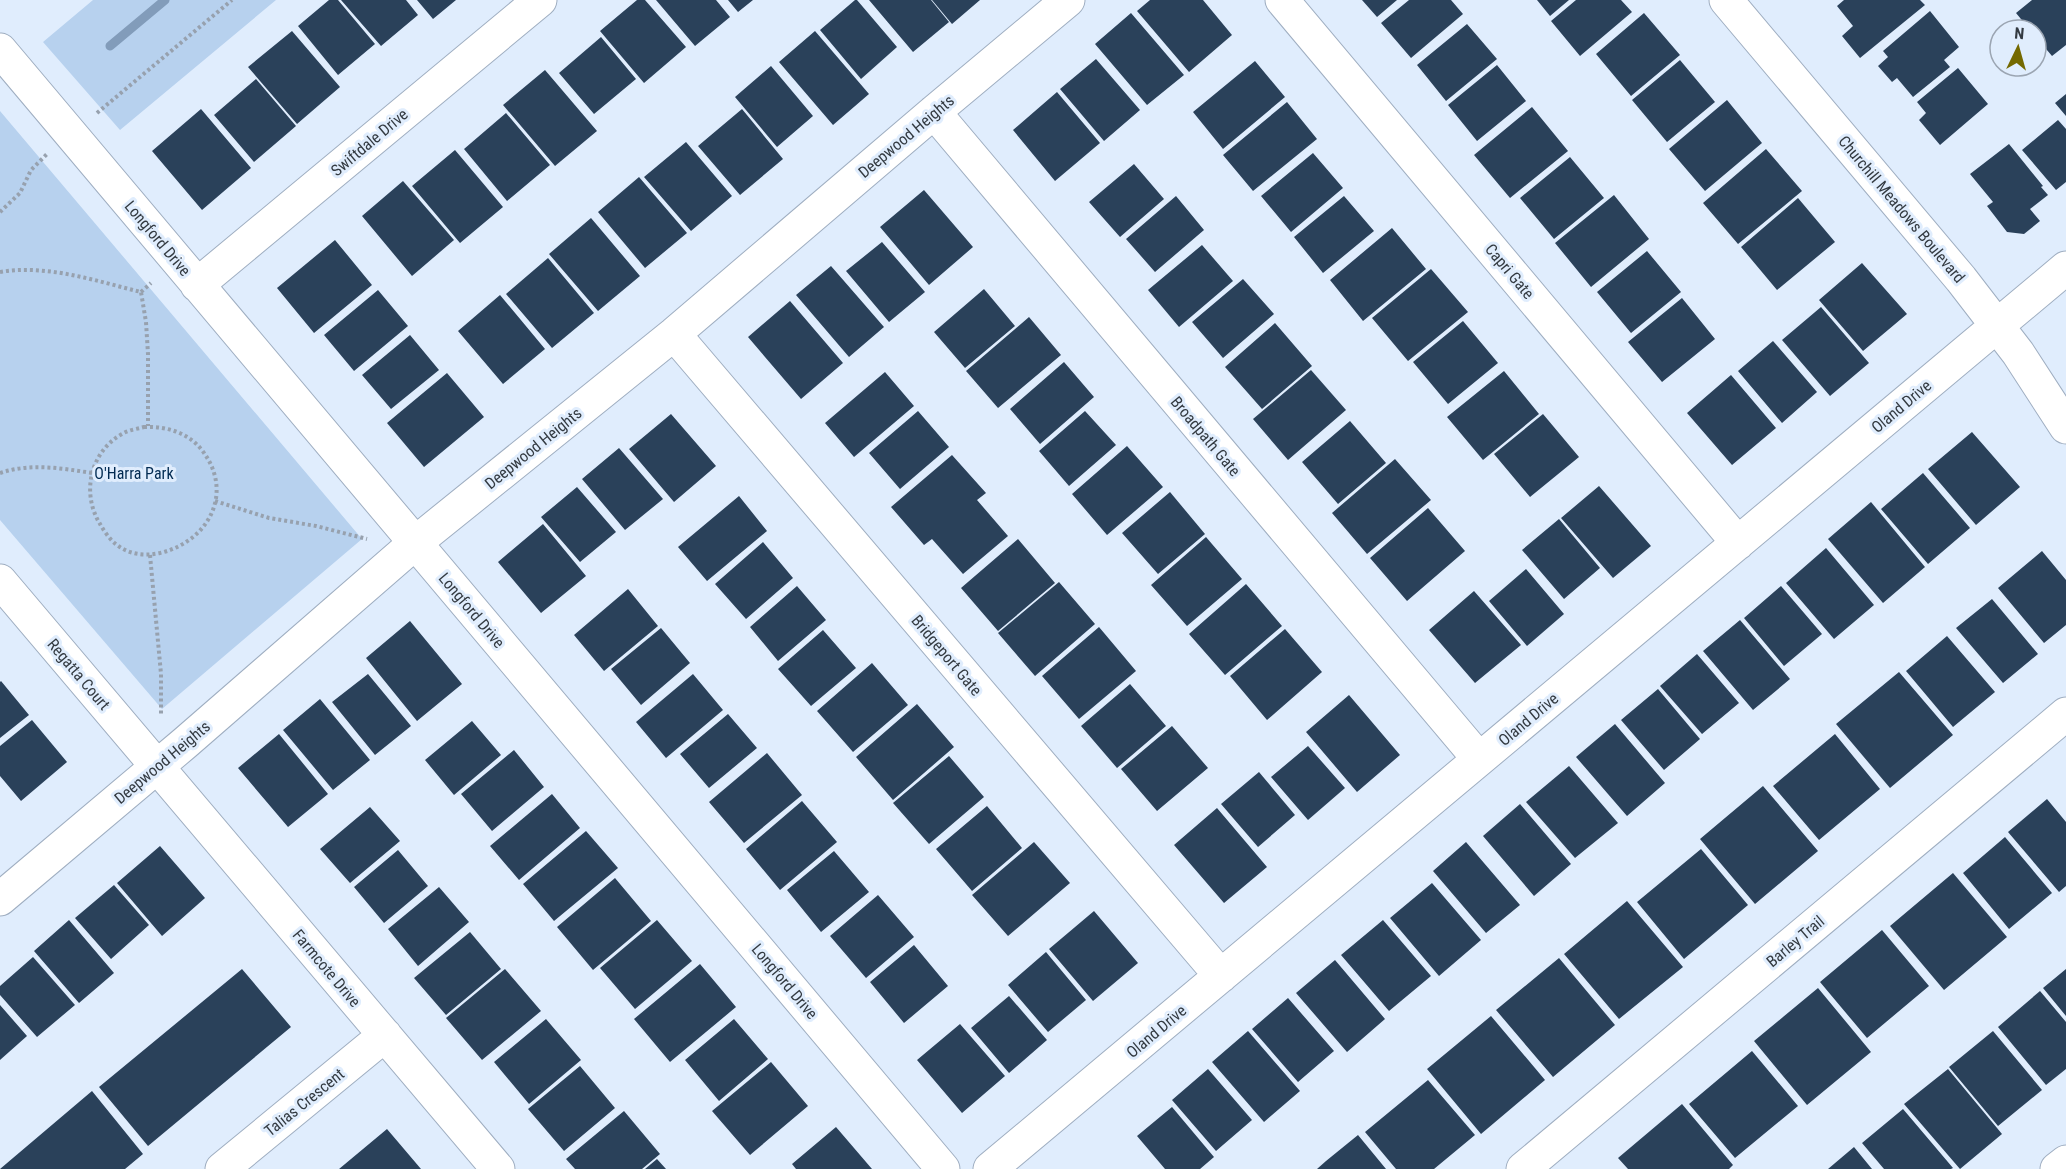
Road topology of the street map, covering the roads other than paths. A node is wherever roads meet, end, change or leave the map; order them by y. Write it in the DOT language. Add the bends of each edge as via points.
graph roads {
  1 [pos="540,0"];
  2 [pos="1068,0"];
  3 [pos="1282,0"];
  4 [pos="1726,0"];
  5 [pos="0,50"];
  6 [pos="934,112"];
  7 [pos="2066,268"];
  8 [pos="197,285"];
  9 [pos="1997,326"];
  10 [pos="674,334"];
  11 [pos="2066,427"];
  12 [pos="415,543"];
  13 [pos="1738,543"];
  14 [pos="0,581"];
  15 [pos="2066,714"];
  16 [pos="1479,759"];
  17 [pos="157,767"];
  18 [pos="0,899"];
  19 [pos="1221,976"];
  20 [pos="385,1035"];
  21 [pos="2066,1162"];
  22 [pos="222,1169"];
  23 [pos="498,1169"];
  24 [pos="943,1169"];
  25 [pos="990,1169"];
  26 [pos="1523,1169"];
  27 [pos="2057,1169"];
  1 -- 8 [label="street, Swiftdale Drive"];
  2 -- 6 [label="street, Deepwood Heights"];
  3 -- 13 [label="street, Capri Gate"];
  4 -- 9 [label="street, Churchill Meadows Boulevard"];
  5 -- 8 [label="street, Longford Drive"];
  6 -- 10 [label="street, Deepwood Heights"];
  6 -- 16 [label="street, Broadpath Gate"];
  7 -- 9 [label="street, Oland Drive"];
  8 -- 12 [label="street, Longford Drive"];
  9 -- 11 [label="street, Churchill Meadows Boulevard"];
  9 -- 13 [label="street, Oland Drive"];
  10 -- 12 [label="street, Deepwood Heights"];
  10 -- 19 [label="street, Bridgeport Gate"];
  12 -- 17 [label="street, Deepwood Heights"];
  12 -- 24 [label="street, Longford Drive"];
  13 -- 16 [label="street, Oland Drive"];
  14 -- 17 [label="street, Regatta Court"];
  15 -- 26 [label="street, Barley Trail"];
  16 -- 19 [label="street, Oland Drive"];
  17 -- 18 [label="street, Deepwood Heights"];
  17 -- 20 [label="street, Farmcote Drive"];
  19 -- 25 [label="street, Oland Drive"];
  20 -- 22 [label="street, Talias Crescent"];
  20 -- 23 [label="street, Farmcote Drive"];
  21 -- 27 [label="street"];
}
